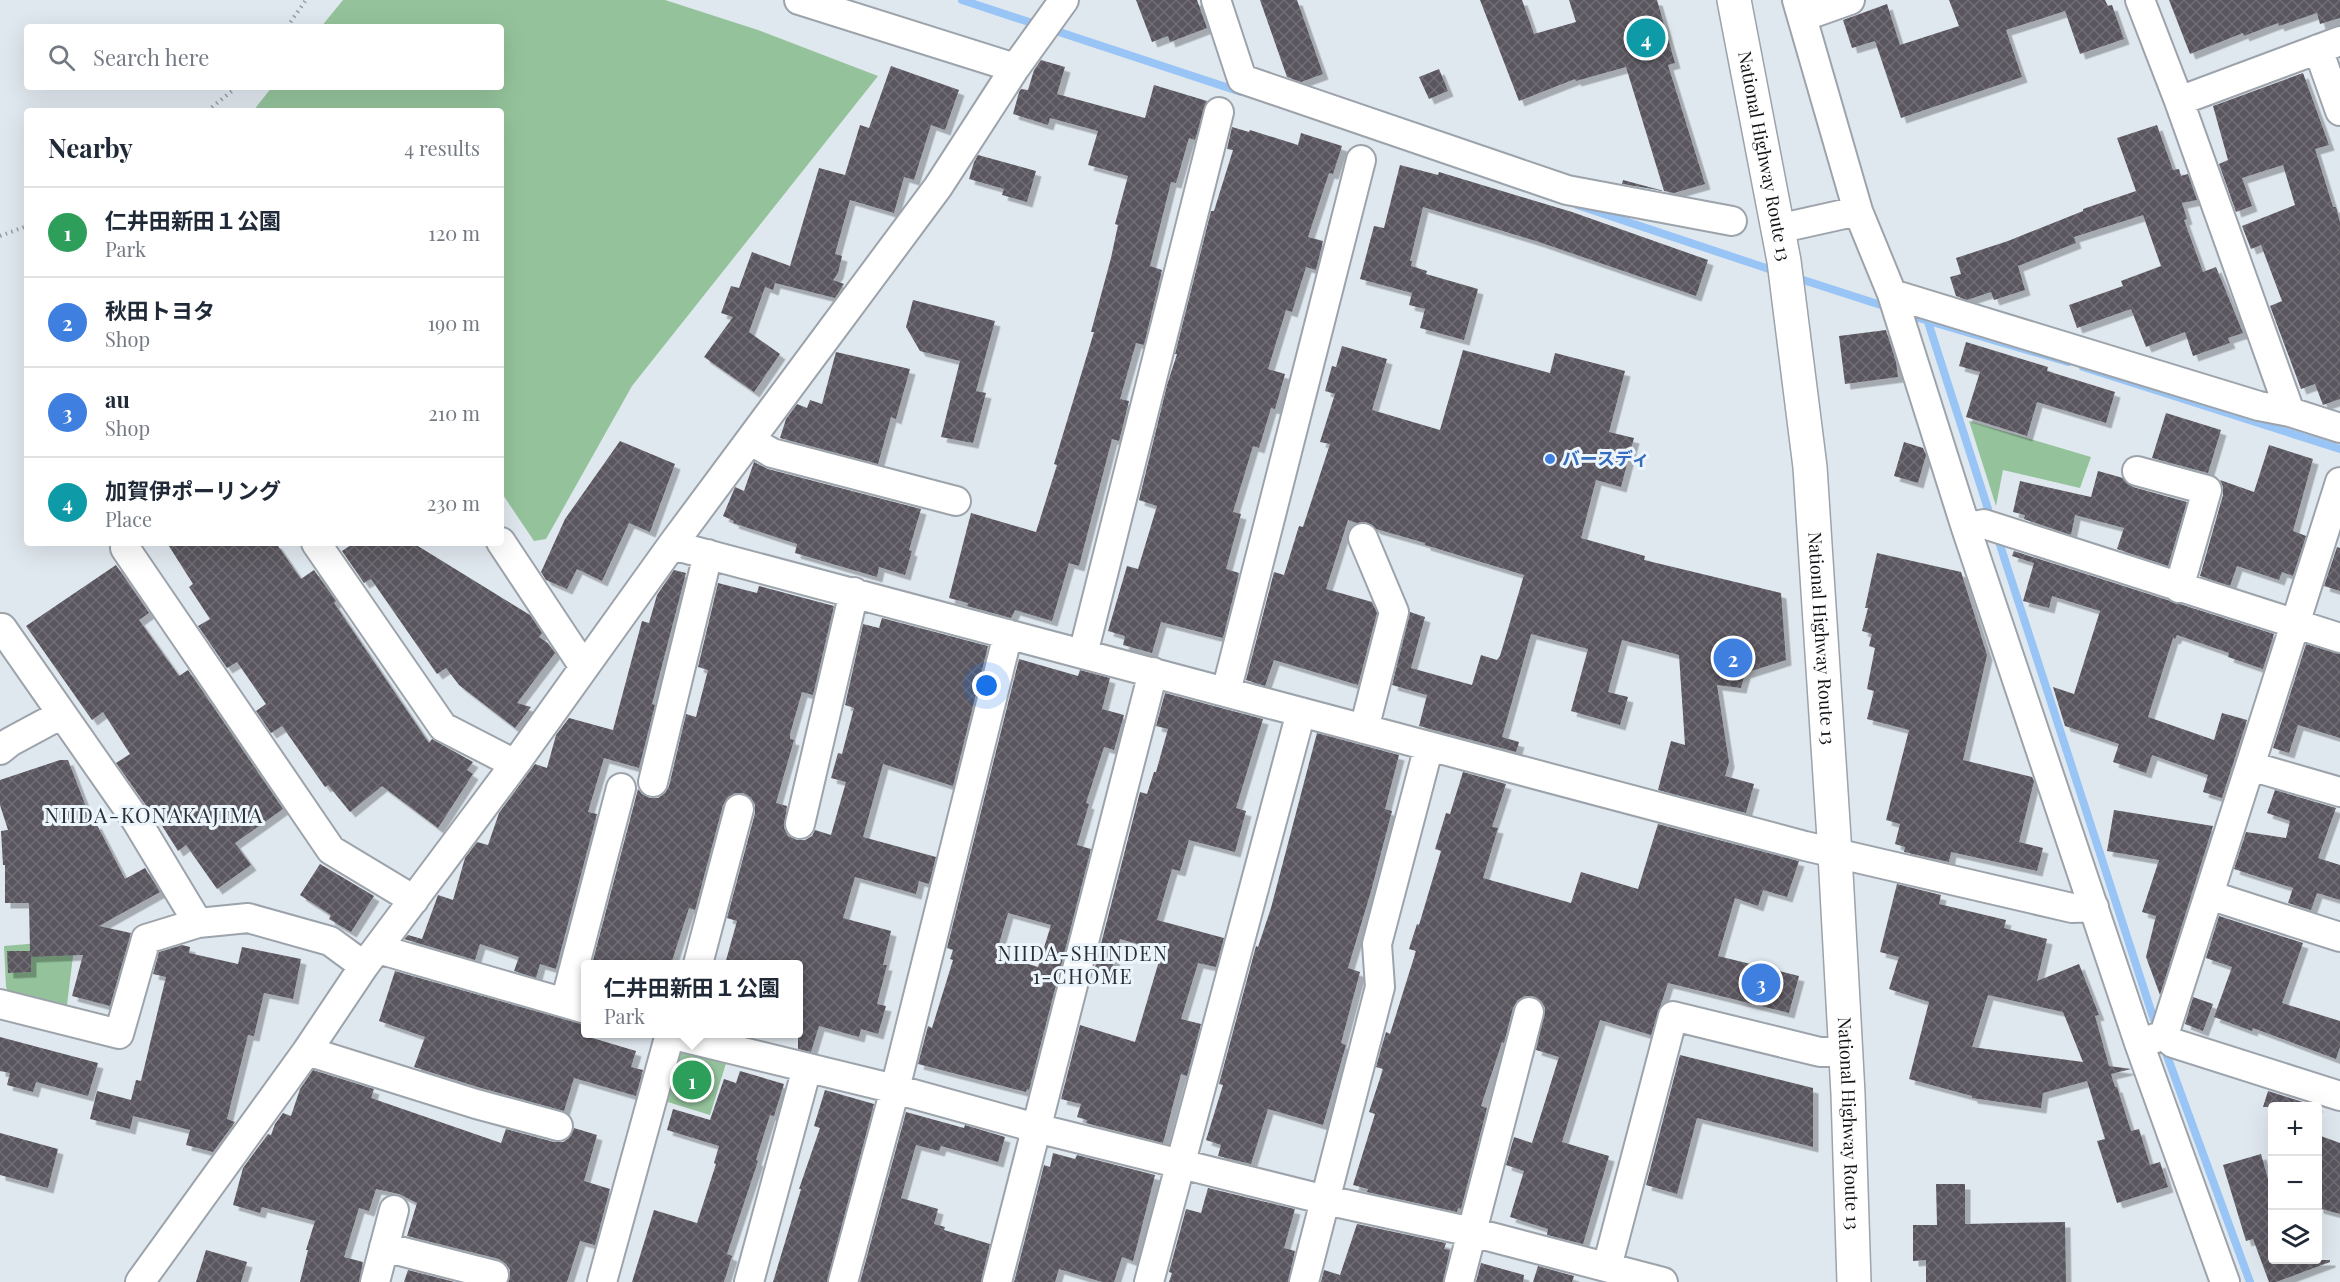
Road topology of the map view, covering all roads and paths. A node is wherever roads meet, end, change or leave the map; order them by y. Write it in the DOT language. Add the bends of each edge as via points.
graph roads {
  1 [pos="306,0"];
  2 [pos="799,0"];
  3 [pos="1216,0"];
  4 [pos="1734,0"];
  5 [pos="1850,0"];
  6 [pos="2140,0"];
  7 [pos="1058,7"];
  8 [pos="1799,8"];
  9 [pos="288,24"];
  10 [pos="2329,45"];
  11 [pos="1015,68"];
  12 [pos="233,90"];
  13 [pos="2179,101"];
  14 [pos="211,108"];
  15 [pos="2340,111"];
  16 [pos="1219,112"];
  17 [pos="1360,160"];
  18 [pos="1858,211"];
  19 [pos="1732,221"];
  20 [pos="24,227"];
  21 [pos="1777,229"];
  22 [pos="0,236"];
  23 [pos="1892,294"];
  24 [pos="2290,412"];
  25 [pos="2340,428"];
  26 [pos="751,441"];
  27 [pos="2137,471"];
  28 [pos="2340,482"];
  29 [pos="956,501"];
  30 [pos="1966,528"];
  31 [pos="1363,538"];
  32 [pos="672,545"];
  33 [pos="318,546"];
  34 [pos="504,546"];
  35 [pos="124,548"];
  36 [pos="708,554"];
  37 [pos="2179,588"];
  38 [pos="854,592"];
  39 [pos="2294,623"];
  40 [pos="2,628"];
  41 [pos="1008,634"];
  42 [pos="2340,638"];
  43 [pos="1083,654"];
  44 [pos="584,667"];
  45 [pos="1154,672"];
  46 [pos="1226,692"];
  47 [pos="1301,712"];
  48 [pos="62,714"];
  49 [pos="1364,729"];
  50 [pos="1429,746"];
  51 [pos="0,750"];
  52 [pos="515,764"];
  53 [pos="2250,766"];
  54 [pos="653,782"];
  55 [pos="621,788"];
  56 [pos="2340,792"];
  57 [pos="739,809"];
  58 [pos="800,824"];
  59 [pos="1835,854"];
  60 [pos="2209,895"];
  61 [pos="414,900"];
  62 [pos="2094,907"];
  63 [pos="198,923"];
  64 [pos="2340,937"];
  65 [pos="371,958"];
  66 [pos="585,960"];
  67 [pos="699,960"];
  68 [pos="581,978"];
  69 [pos="0,1004"];
  70 [pos="575,1006"];
  71 [pos="1529,1012"];
  72 [pos="673,1038"];
  73 [pos="690,1038"];
  74 [pos="2152,1039"];
  75 [pos="307,1051"];
  76 [pos="1846,1052"];
  77 [pos="807,1068"];
  78 [pos="895,1089"];
  79 [pos="2340,1096"];
  80 [pos="558,1126"];
  81 [pos="1036,1128"];
  82 [pos="1180,1162"];
  83 [pos="1326,1200"];
  84 [pos="394,1210"];
  85 [pos="1472,1232"];
  86 [pos="384,1247"];
  87 [pos="1612,1273"];
  88 [pos="494,1275"];
  89 [pos="140,1282"];
  90 [pos="375,1282"];
  91 [pos="602,1282"];
  92 [pos="749,1282"];
  93 [pos="843,1282"];
  94 [pos="997,1282"];
  95 [pos="1149,1282"];
  96 [pos="1304,1282"];
  97 [pos="1459,1282"];
  98 [pos="1663,1282"];
  99 [pos="1854,1282"];
  100 [pos="2225,1282"];
  1 -- 9 [label="path"];
  2 -- 11 [label="street"];
  3 -- 19 [label="street" via="1242,79 1567,190"];
  4 -- 21 [label="highway, National Highway Route 13"];
  5 -- 8 [label="street"];
  6 -- 13 [label="street"];
  7 -- 11 [label="street"];
  8 -- 18 [label="street"];
  10 -- 13 [label="street"];
  10 -- 15 [label="street"];
  11 -- 26 [label="street" via="938,187"];
  12 -- 14 [label="path"];
  13 -- 24 [label="street"];
  16 -- 43 [label="street"];
  17 -- 46 [label="street"];
  18 -- 21 [label="street"];
  18 -- 23 [label="street"];
  20 -- 22 [label="path"];
  21 -- 59 [label="highway, National Highway Route 13" via="1810,467"];
  23 -- 24 [label="street"];
  23 -- 30 [label="street"];
  24 -- 25 [label="street"];
  26 -- 29 [label="street" via="772,453"];
  26 -- 32 [label="street"];
  27 -- 37 [label="street" via="2207,490"];
  28 -- 39 [label="street"];
  30 -- 37 [label="street" via="1983,524"];
  30 -- 62 [label="street"];
  31 -- 49 [label="street" via="1394,612"];
  32 -- 36 [label="street"];
  32 -- 44 [label="street"];
  33 -- 52 [label="street" via="443,727"];
  34 -- 44 [label="street"];
  35 -- 61 [label="street" via="331,850"];
  36 -- 38 [label="street"];
  36 -- 54 [label="street"];
  37 -- 39 [label="street"];
  38 -- 41 [label="street"];
  38 -- 58 [label="street"];
  39 -- 42 [label="street"];
  39 -- 53 [label="street"];
  40 -- 48 [label="street"];
  41 -- 43 [label="street"];
  41 -- 78 [label="street"];
  43 -- 45 [label="street"];
  44 -- 52 [label="street"];
  45 -- 46 [label="street"];
  45 -- 81 [label="street"];
  46 -- 47 [label="street"];
  47 -- 49 [label="street"];
  47 -- 82 [label="street"];
  48 -- 51 [label="street"];
  48 -- 63 [label="street" via="136,820"];
  49 -- 50 [label="street"];
  50 -- 59 [label="street"];
  50 -- 83 [label="street" via="1377,944 1380,987"];
  52 -- 61 [label="street"];
  53 -- 56 [label="street"];
  53 -- 60 [label="street"];
  55 -- 66 [label="street"];
  57 -- 67 [label="street"];
  59 -- 62 [label="street" via="2072,908"];
  59 -- 76 [label="highway, National Highway Route 13"];
  60 -- 64 [label="street"];
  60 -- 74 [label="street"];
  61 -- 65 [label="street"];
  62 -- 74 [label="street"];
  63 -- 65 [label="street" via="248,918 330,941"];
  63 -- 69 [label="street" via="146,939 119,1034"];
  65 -- 70 [label="street"];
  65 -- 75 [label="street"];
  68 -- 70 [label="street"];
  71 -- 85 [label="street"];
  72 -- 91 [label="street"];
  73 -- 77 [label="street"];
  74 -- 79 [label="street"];
  74 -- 100 [label="street"];
  75 -- 80 [label="street"];
  75 -- 89 [label="street"];
  76 -- 87 [label="street" via="1820,1052 1672,1016"];
  76 -- 99 [label="highway, National Highway Route 13"];
  77 -- 78 [label="street"];
  77 -- 92 [label="street"];
  78 -- 81 [label="street"];
  78 -- 93 [label="street"];
  81 -- 82 [label="street"];
  81 -- 94 [label="street"];
  82 -- 83 [label="street"];
  82 -- 95 [label="street"];
  83 -- 85 [label="street"];
  83 -- 96 [label="street"];
  84 -- 86 [label="street"];
  85 -- 87 [label="street"];
  85 -- 97 [label="street"];
  86 -- 88 [label="street"];
  86 -- 90 [label="street"];
  87 -- 98 [label="street"];
}
